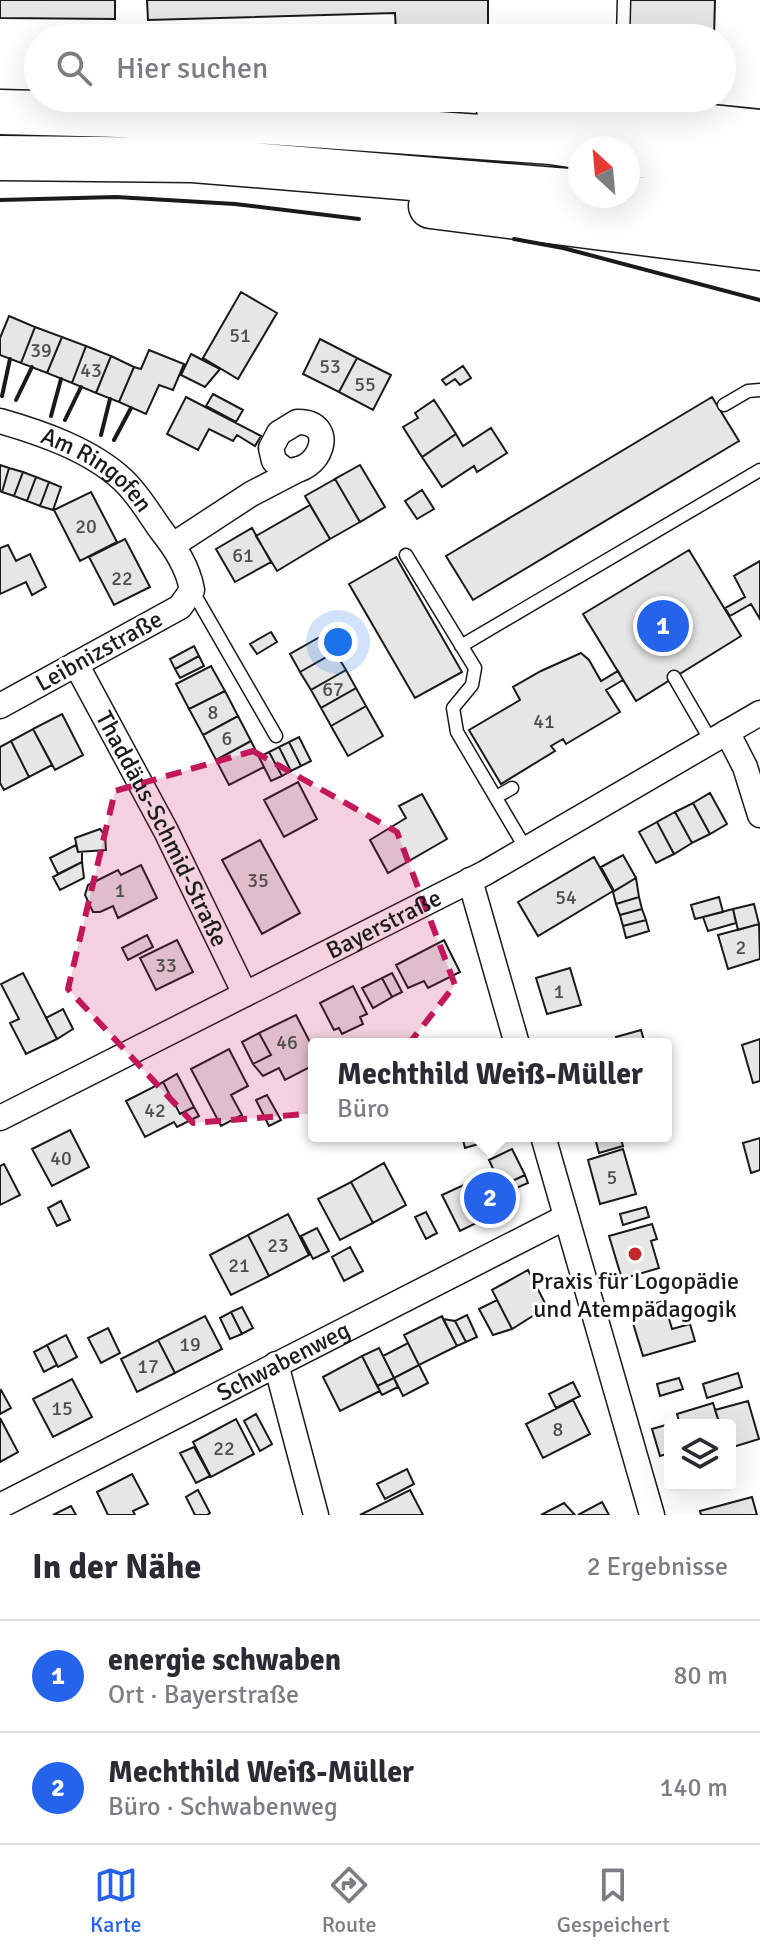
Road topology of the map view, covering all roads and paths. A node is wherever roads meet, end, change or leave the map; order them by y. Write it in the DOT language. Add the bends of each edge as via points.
graph roads {
  1 [pos="624,0"];
  2 [pos="623,24"];
  3 [pos="0,112"];
  4 [pos="263,112"];
  5 [pos="554,112"];
  6 [pos="197,117"];
  7 [pos="760,132"];
  8 [pos="568,145"];
  9 [pos="640,155"];
  10 [pos="0,158"];
  11 [pos="193,160"];
  12 [pos="760,172"];
  13 [pos="568,191"];
  14 [pos="640,199"];
  15 [pos="760,214"];
  16 [pos="760,248"];
  17 [pos="760,390"];
  18 [pos="724,405"];
  19 [pos="0,421"];
  20 [pos="271,448"];
  21 [pos="299,469"];
  22 [pos="760,470"];
  23 [pos="251,494"];
  24 [pos="173,545"];
  25 [pos="406,555"];
  26 [pos="192,590"];
  27 [pos="461,646"];
  28 [pos="76,664"];
  29 [pos="674,677"];
  30 [pos="0,706"];
  31 [pos="760,713"];
  32 [pos="276,736"];
  33 [pos="719,736"];
  34 [pos="512,788"];
  35 [pos="496,797"];
  36 [pos="760,815"];
  37 [pos="526,849"];
  38 [pos="470,880"];
  39 [pos="245,994"];
  40 [pos="515,1038"];
  41 [pos="0,1118"];
  42 [pos="545,1142"];
  43 [pos="566,1217"];
  44 [pos="276,1364"];
  45 [pos="0,1506"];
  46 [pos="316,1515"];
  47 [pos="652,1515"];
  1 -- 2 [label="lane"];
  3 -- 6 [label="highway"];
  4 -- 6 [label="highway"];
  5 -- 7 [label="highway"];
  6 -- 8 [label="highway"];
  9 -- 12 [label="highway"];
  10 -- 11 [label="highway"];
  11 -- 13 [label="highway"];
  11 -- 16 [label="highway" via="360,197"];
  14 -- 15 [label="highway"];
  17 -- 18 [label="lane"];
  19 -- 24 [label="street, Am Ringofen" via="96,460 132,490"];
  20 -- 21 [label="street" via="279,466"];
  20 -- 21 [label="street" via="290,424 305,422 317,429 322,449"];
  20 -- 23 [label="street"];
  21 -- 23 [label="street"];
  22 -- 27 [label="lane"];
  23 -- 24 [label="street"];
  24 -- 26 [label="street, Am Ringofen" via="190,574"];
  25 -- 27 [label="lane"];
  26 -- 28 [label="street, Leibnizstraße" via="180,607"];
  26 -- 32 [label="lane"];
  27 -- 35 [label="lane" via="475,668 472,685 453,708 457,732"];
  28 -- 30 [label="street, Leibnizstraße"];
  28 -- 39 [label="street, Thaddäus-Schmid-Straße"];
  29 -- 33 [label="lane"];
  31 -- 33 [label="street, Bayerstraße"];
  33 -- 36 [label="street" via="745,767"];
  33 -- 37 [label="street, Bayerstraße"];
  34 -- 35 [label="lane"];
  35 -- 37 [label="lane"];
  37 -- 38 [label="street, Bayerstraße"];
  38 -- 39 [label="street, Bayerstraße"];
  38 -- 40 [label="street"];
  39 -- 41 [label="street, Bayerstraße"];
  42 -- 43 [label="street"];
  43 -- 44 [label="street, Schwabenweg"];
  43 -- 47 [label="street"];
  44 -- 45 [label="street, Schwabenweg"];
  44 -- 46 [label="street"];
}
